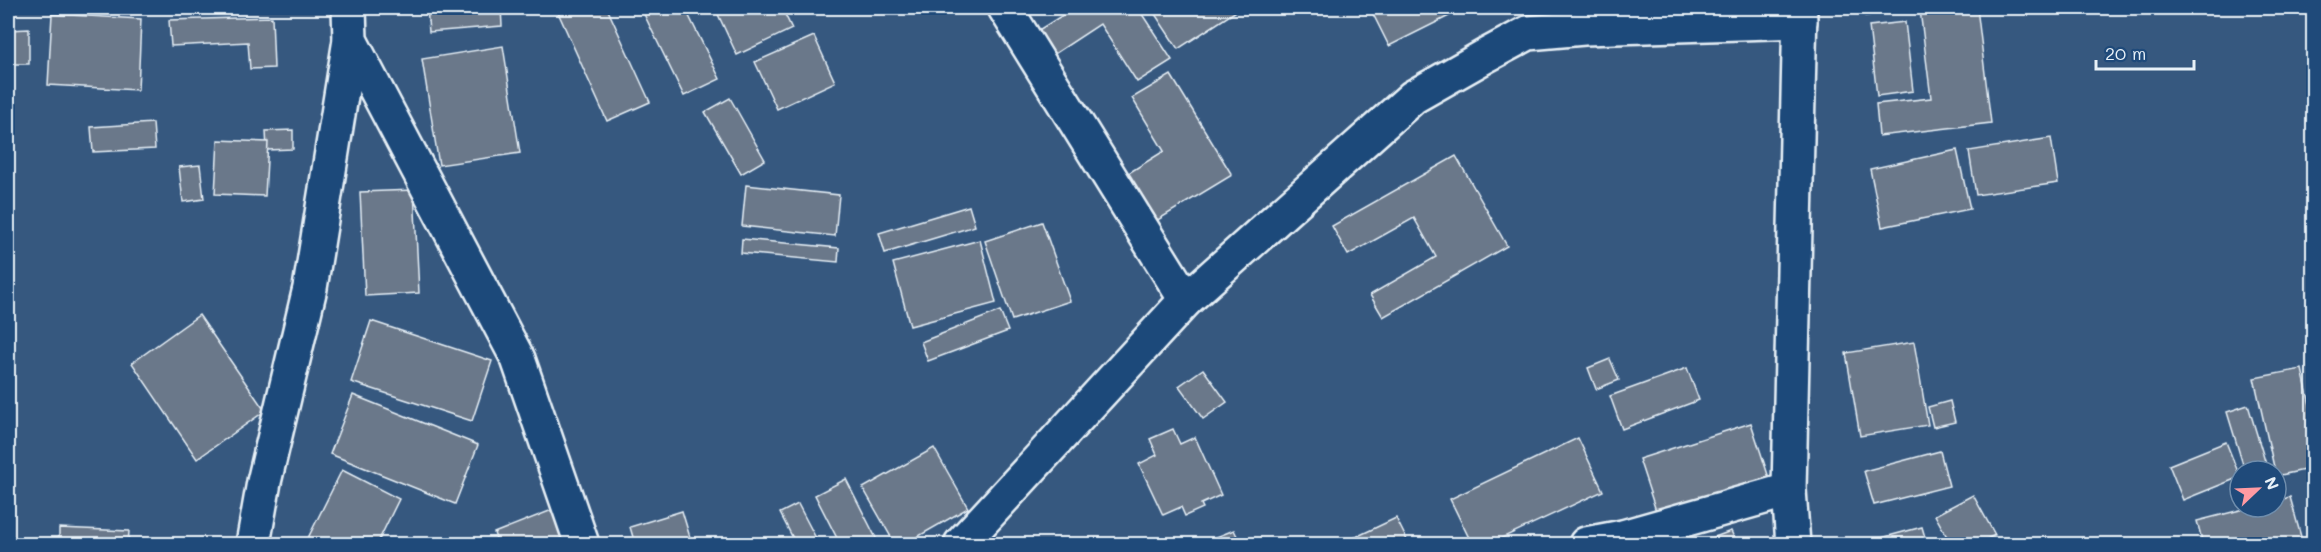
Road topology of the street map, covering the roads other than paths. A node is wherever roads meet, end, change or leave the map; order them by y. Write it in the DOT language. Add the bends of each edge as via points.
graph roads {
  1 [pos="349,8"];
  2 [pos="1005,8"];
  3 [pos="1800,14"];
  4 [pos="350,40"];
  5 [pos="1186,300"];
  6 [pos="1789,490"];
  7 [pos="253,544"];
  8 [pos="582,544"];
  9 [pos="961,544"];
  10 [pos="1586,544"];
  11 [pos="1793,544"];
  1 -- 4 [label="street"];
  2 -- 5 [label="street"];
  3 -- 5 [label="street" via="1528,33 1413,97"];
  3 -- 6 [label="street"];
  4 -- 7 [label="street" via="310,288"];
  4 -- 8 [label="street" via="518,359"];
  5 -- 9 [label="street"];
  6 -- 10 [label="street"];
  6 -- 11 [label="street"];
}
